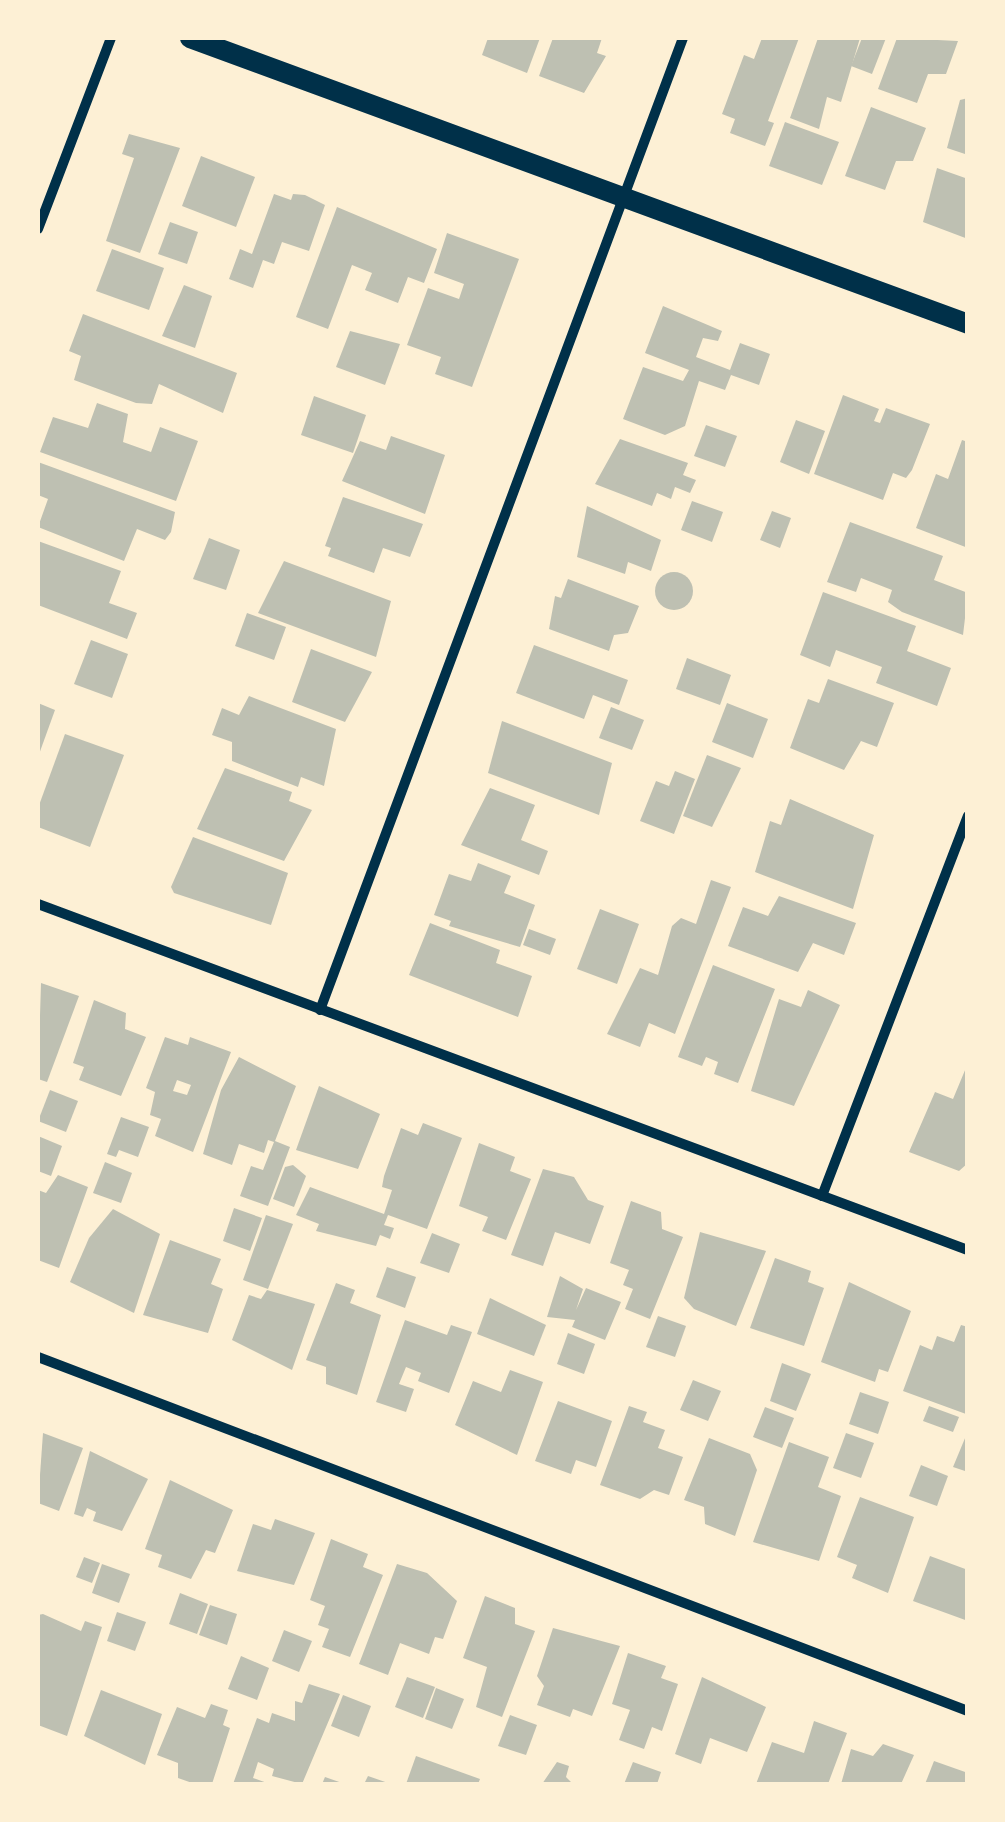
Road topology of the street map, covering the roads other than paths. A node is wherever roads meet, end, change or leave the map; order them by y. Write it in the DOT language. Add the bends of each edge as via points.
graph roads {
  1 [pos="111,38"];
  2 [pos="190,38"];
  3 [pos="683,38"];
  4 [pos="626,197"];
  5 [pos="38,229"];
  6 [pos="968,324"];
  7 [pos="968,816"];
  8 [pos="38,904"];
  9 [pos="320,1010"];
  10 [pos="822,1196"];
  11 [pos="968,1250"];
  12 [pos="38,1357"];
  13 [pos="968,1711"];
  1 -- 5 [label="street"];
  2 -- 4 [label="main road"];
  3 -- 4 [label="street"];
  4 -- 6 [label="main road"];
  4 -- 9 [label="street"];
  7 -- 10 [label="street"];
  8 -- 9 [label="street"];
  9 -- 10 [label="street"];
  10 -- 11 [label="street"];
  12 -- 13 [label="street"];
}
